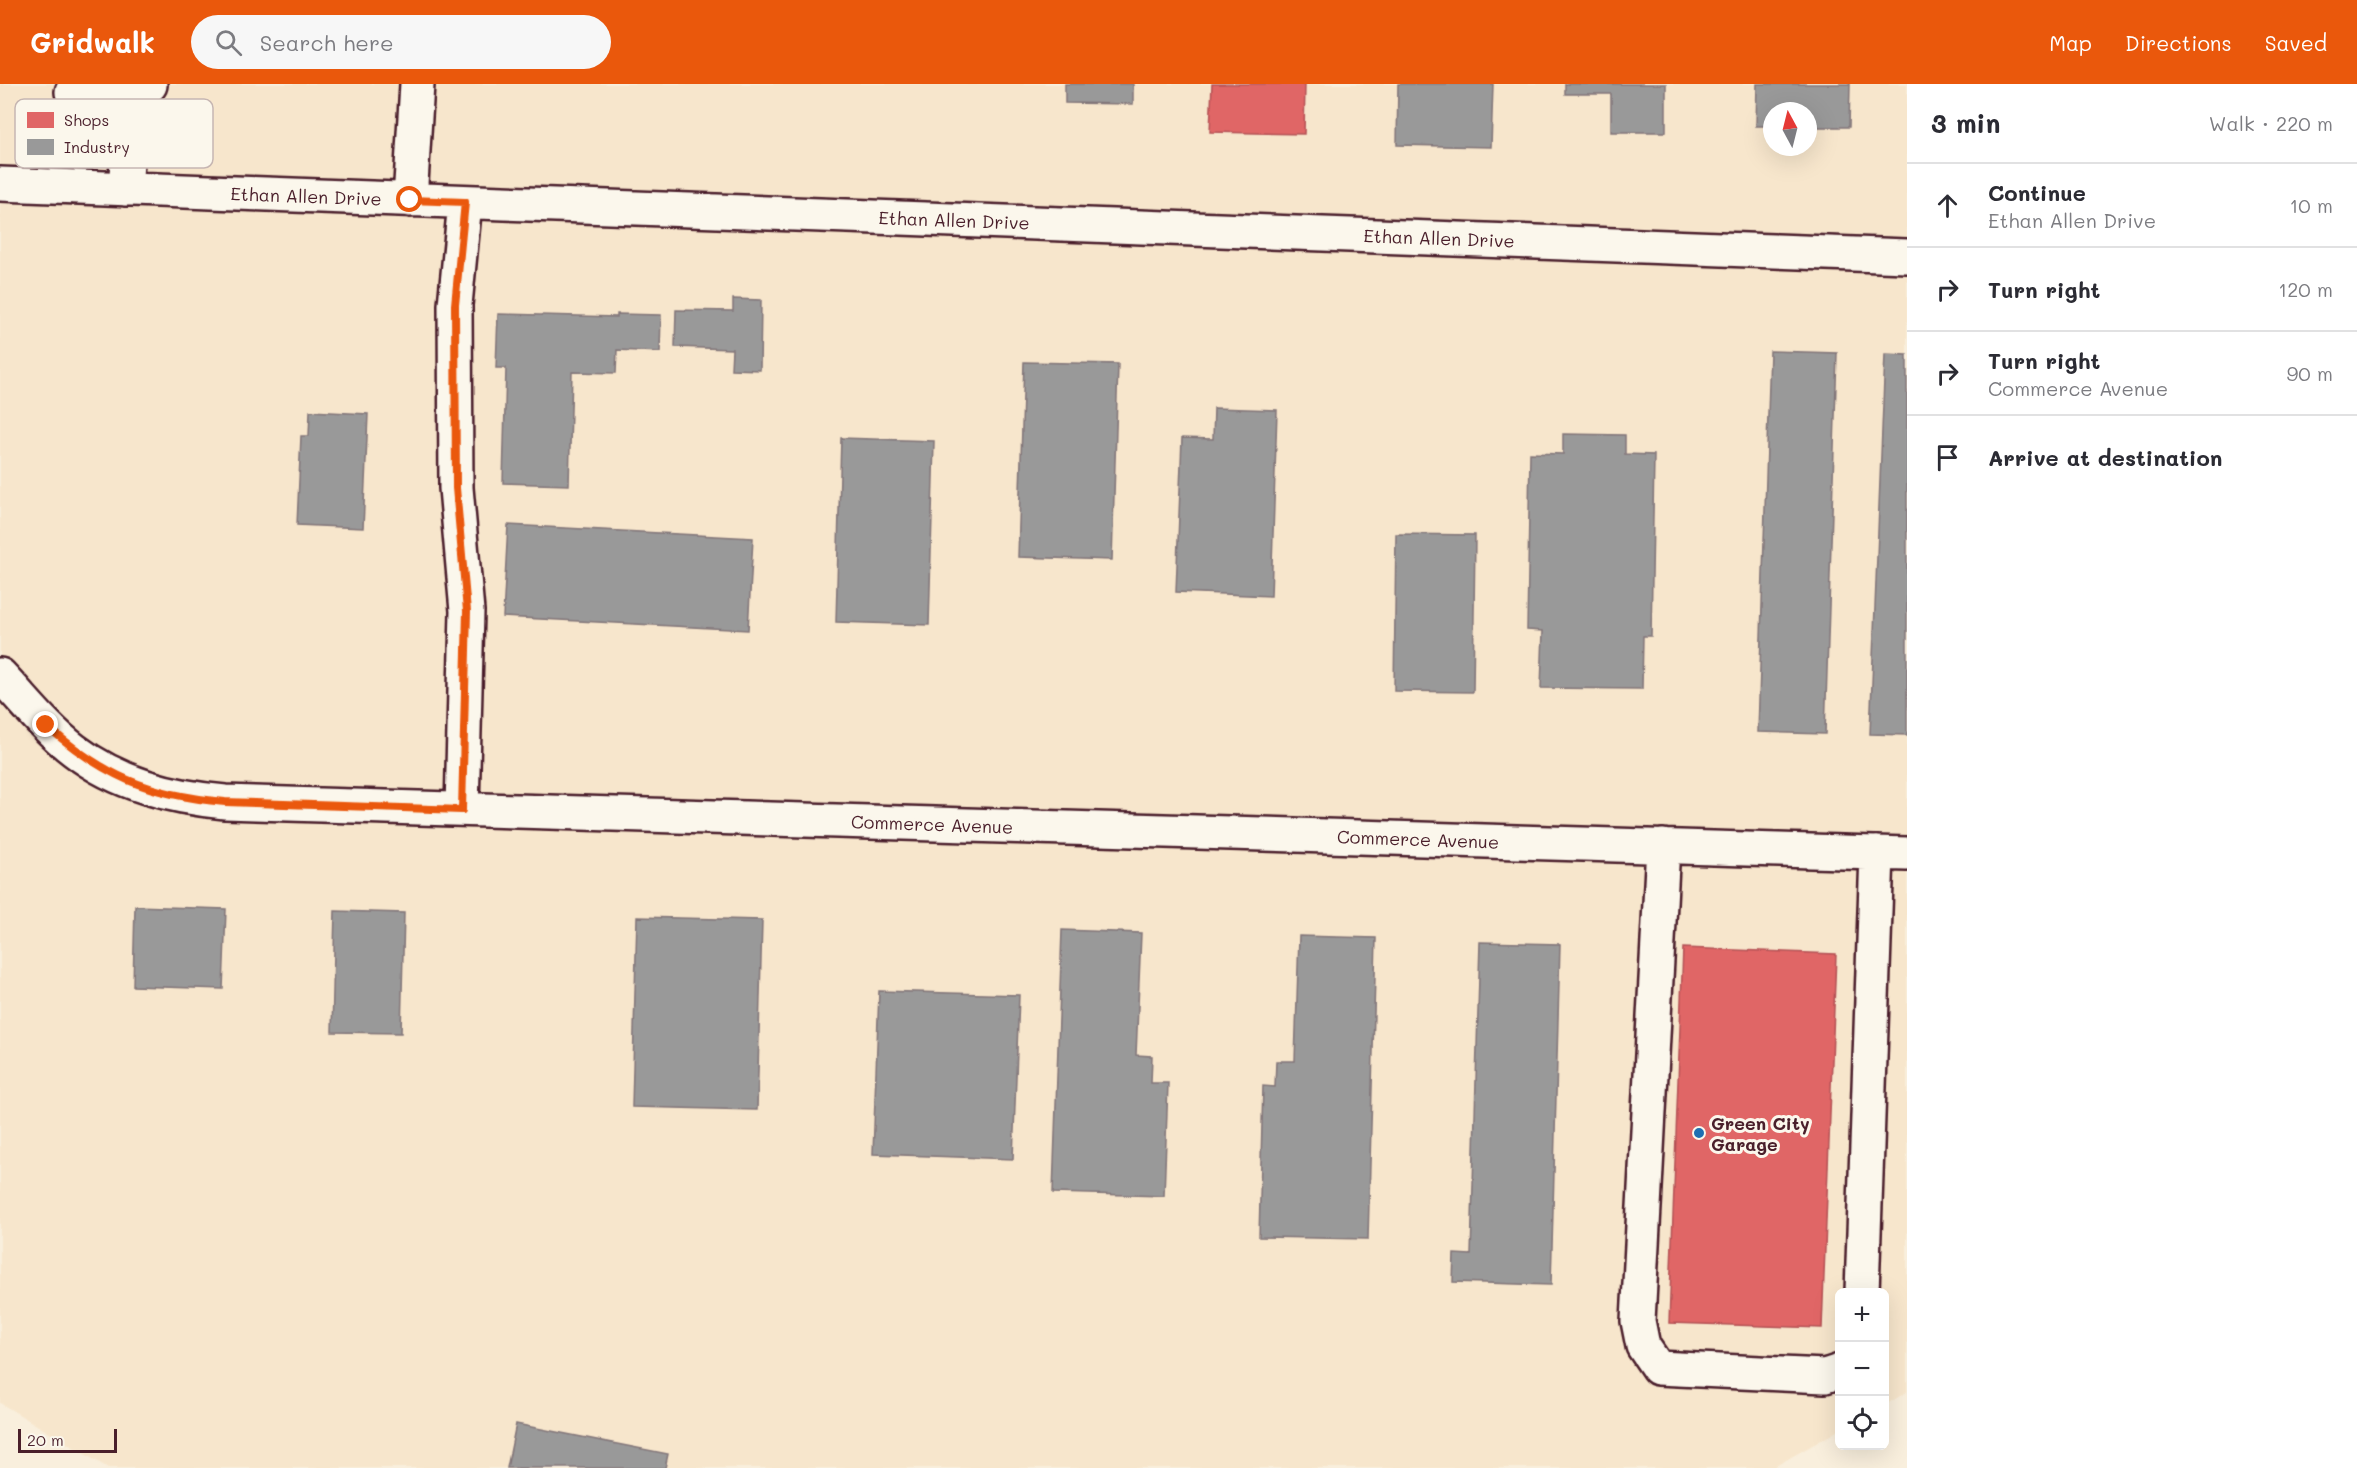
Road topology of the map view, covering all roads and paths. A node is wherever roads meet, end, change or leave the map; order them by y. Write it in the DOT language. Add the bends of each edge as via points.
graph roads {
  1 [pos="417,84"];
  2 [pos="141,90"];
  3 [pos="72,92"];
  4 [pos="128,168"];
  5 [pos="0,184"];
  6 [pos="124,189"];
  7 [pos="410,200"];
  8 [pos="465,202"];
  9 [pos="1907,256"];
  10 [pos="0,675"];
  11 [pos="462,810"];
  12 [pos="1663,846"];
  13 [pos="1892,854"];
  14 [pos="1862,1288"];
  15 [pos="1835,1372"];
  1 -- 7 [label="street"];
  2 -- 3 [label="street"];
  4 -- 6 [label="street"];
  5 -- 6 [label="street, Ethan Allen Drive"];
  6 -- 7 [label="street, Ethan Allen Drive"];
  7 -- 8 [label="street, Ethan Allen Drive"];
  8 -- 9 [label="street, Ethan Allen Drive"];
  8 -- 11 [label="street" via="455,305 456,488 467,611"];
  10 -- 11 [label="street, Commerce Avenue" via="75,751 151,790 225,802"];
  11 -- 12 [label="street, Commerce Avenue"];
  12 -- 13 [label="street, Commerce Avenue"];
  12 -- 15 [label="street" via="1638,1321 1643,1346 1658,1368 1825,1376"];
  13 -- 14 [label="street"];
}
